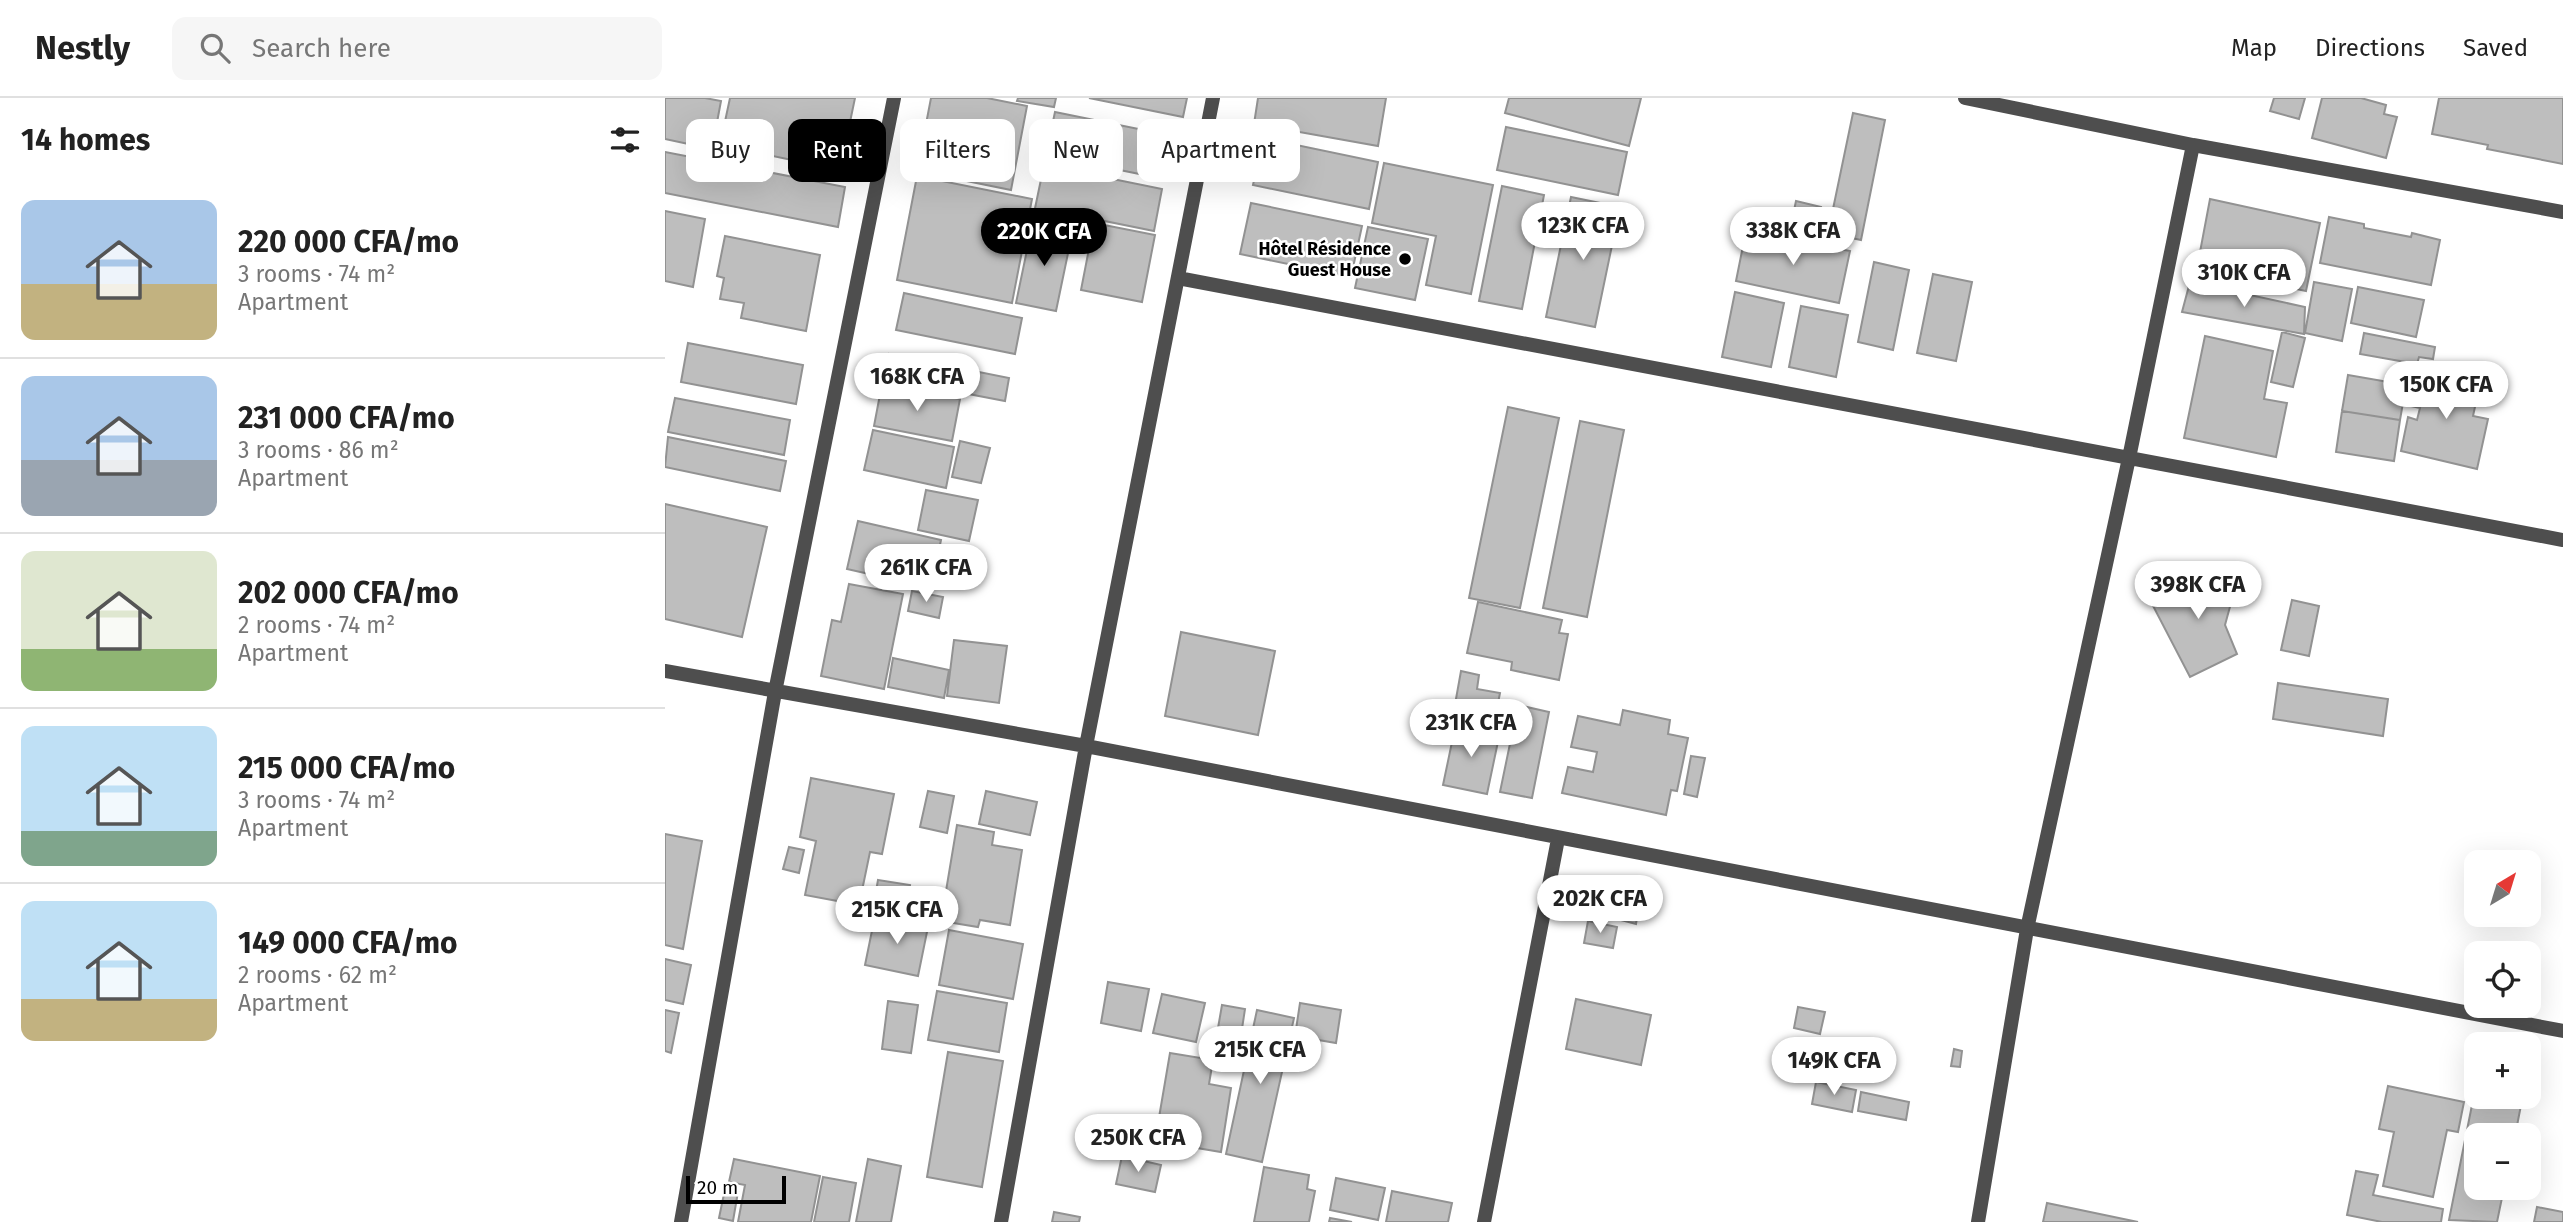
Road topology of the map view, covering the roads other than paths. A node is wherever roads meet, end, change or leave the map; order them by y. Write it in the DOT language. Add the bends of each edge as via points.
graph roads {
  1 [pos="894,98"];
  2 [pos="1213,98"];
  3 [pos="1965,98"];
  4 [pos="2193,145"];
  5 [pos="2563,212"];
  6 [pos="1178,278"];
  7 [pos="2129,458"];
  8 [pos="2563,540"];
  9 [pos="665,671"];
  10 [pos="775,692"];
  11 [pos="1086,746"];
  12 [pos="1558,839"];
  13 [pos="2027,929"];
  14 [pos="2563,1031"];
  15 [pos="681,1222"];
  16 [pos="1001,1222"];
  17 [pos="1484,1222"];
  18 [pos="1978,1222"];
  1 -- 10 [label="street"];
  2 -- 6 [label="street"];
  3 -- 4 [label="street"];
  4 -- 5 [label="street"];
  4 -- 7 [label="street"];
  6 -- 7 [label="street"];
  6 -- 11 [label="street"];
  7 -- 8 [label="street"];
  7 -- 13 [label="street"];
  9 -- 10 [label="street"];
  10 -- 11 [label="street"];
  10 -- 15 [label="street"];
  11 -- 12 [label="street"];
  11 -- 16 [label="street"];
  12 -- 13 [label="street"];
  12 -- 17 [label="street"];
  13 -- 14 [label="street"];
  13 -- 18 [label="street"];
}
